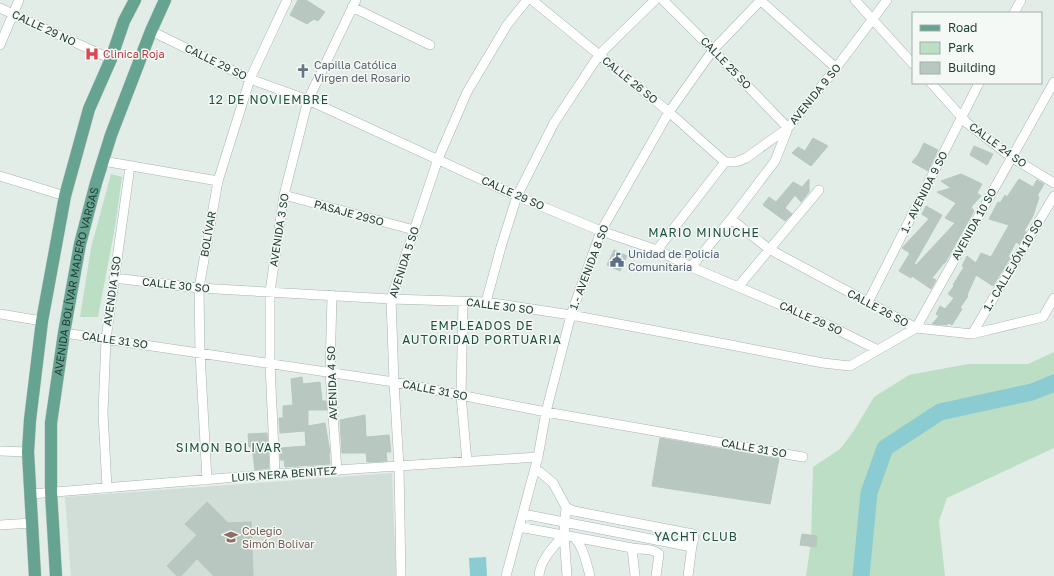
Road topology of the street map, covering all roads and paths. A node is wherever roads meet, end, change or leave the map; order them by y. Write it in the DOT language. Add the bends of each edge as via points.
graph roads {
  1 [pos="19,0"];
  2 [pos="135,0"];
  3 [pos="165,0"];
  4 [pos="287,0"];
  5 [pos="526,0"];
  6 [pos="532,0"];
  7 [pos="655,0"];
  8 [pos="662,0"];
  9 [pos="760,0"];
  10 [pos="855,0"];
  11 [pos="887,0"];
  12 [pos="1021,0"];
  13 [pos="354,4"];
  14 [pos="0,8"];
  15 [pos="1015,12"];
  16 [pos="13,14"];
  17 [pos="873,19"];
  18 [pos="151,31"];
  19 [pos="0,45"];
  20 [pos="430,45"];
  21 [pos="713,50"];
  22 [pos="599,55"];
  23 [pos="111,59"];
  24 [pos="912,63"];
  25 [pos="836,68"];
  26 [pos="250,79"];
  27 [pos="1054,82"];
  28 [pos="932,84"];
  29 [pos="978,84"];
  30 [pos="308,100"];
  31 [pos="669,112"];
  32 [pos="962,117"];
  33 [pos="788,128"];
  34 [pos="1011,157"];
  35 [pos="438,159"];
  36 [pos="103,161"];
  37 [pos="725,162"];
  38 [pos="130,166"];
  39 [pos="0,176"];
  40 [pos="218,181"];
  41 [pos="1054,183"];
  42 [pos="819,190"];
  43 [pos="65,196"];
  44 [pos="284,196"];
  45 [pos="517,196"];
  46 [pos="1054,196"];
  47 [pos="731,219"];
  48 [pos="414,230"];
  49 [pos="600,231"];
  50 [pos="769,249"];
  51 [pos="657,250"];
  52 [pos="691,266"];
  53 [pos="114,278"];
  54 [pos="738,286"];
  55 [pos="199,288"];
  56 [pos="270,292"];
  57 [pos="332,295"];
  58 [pos="1054,298"];
  59 [pos="391,299"];
  60 [pos="463,302"];
  61 [pos="486,302"];
  62 [pos="868,302"];
  63 [pos="0,314"];
  64 [pos="570,315"];
  65 [pos="42,321"];
  66 [pos="916,328"];
  67 [pos="64,333"];
  68 [pos="972,334"];
  69 [pos="106,339"];
  70 [pos="876,349"];
  71 [pos="200,353"];
  72 [pos="270,364"];
  73 [pos="330,373"];
  74 [pos="394,382"];
  75 [pos="460,395"];
  76 [pos="546,412"];
  77 [pos="0,451"];
  78 [pos="28,452"];
  79 [pos="538,457"];
  80 [pos="804,457"];
  81 [pos="467,462"];
  82 [pos="399,467"];
  83 [pos="535,470"];
  84 [pos="337,471"];
  85 [pos="276,474"];
  86 [pos="207,480"];
  87 [pos="107,488"];
  88 [pos="51,492"];
  89 [pos="31,494"];
  90 [pos="566,507"];
  91 [pos="523,514"];
  92 [pos="565,522"];
  93 [pos="32,523"];
  94 [pos="0,525"];
  95 [pos="519,527"];
  96 [pos="564,535"];
  97 [pos="574,537"];
  98 [pos="692,545"];
  99 [pos="632,548"];
  100 [pos="35,576"];
  101 [pos="56,576"];
  102 [pos="401,576"];
  103 [pos="506,576"];
  104 [pos="539,576"];
  105 [pos="567,576"];
  106 [pos="590,576"];
  107 [pos="635,576"];
  108 [pos="656,576"];
  109 [pos="688,576"];
  1 -- 16 [label="street"];
  2 -- 23 [label="main road, AVENIDA BOLÍVAR MADERO VARGAS" via="124,21"];
  3 -- 18 [label="main road, AVENIDA BOLÍVAR MADERO VARGAS"];
  4 -- 26 [label="street, BOLÍVAR"];
  5 -- 35 [label="street, AVENIDA 5 SO" via="507,25 467,92"];
  6 -- 22 [label="street, CALLE 26 SO"];
  7 -- 22 [label="street"];
  8 -- 21 [label="street, CALLE 25 SO"];
  9 -- 21 [label="street, 1.- AVENIDA 8 SO"];
  9 -- 25 [label="street"];
  10 -- 17 [label="street"];
  11 -- 17 [label="street, AVENIDA 9 SO"];
  12 -- 15 [label="street"];
  13 -- 20 [label="street"];
  13 -- 30 [label="street, AVENIDA 3 SO"];
  14 -- 16 [label="street, CALLE 29 NO"];
  16 -- 19 [label="street"];
  16 -- 23 [label="street, CALLE 29 NO"];
  17 -- 24 [label="street"];
  17 -- 25 [label="street, AVENIDA 9 SO"];
  18 -- 26 [label="street, CALLE 29 SO"];
  18 -- 36 [label="main road, AVENIDA BOLÍVAR MADERO VARGAS"];
  21 -- 31 [label="street, 1.- AVENIDA 8 SO"];
  21 -- 33 [label="street, CALLE 25 SO"];
  22 -- 31 [label="street, CALLE 26 SO"];
  22 -- 45 [label="street" via="554,123"];
  23 -- 43 [label="main road, AVENIDA BOLÍVAR MADERO VARGAS" via="89,109"];
  25 -- 33 [label="street, AVENIDA 9 SO"];
  26 -- 30 [label="street, CALLE 29 SO"];
  26 -- 40 [label="street, BOLÍVAR"];
  27 -- 34 [label="street, AVENIDA 10 SO"];
  28 -- 32 [label="street, CALLE 24 SO"];
  29 -- 32 [label="street, 1.- AVENIDA 9 SO"];
  30 -- 35 [label="street, CALLE 29 SO"];
  30 -- 44 [label="street, AVENIDA 3 SO"];
  31 -- 37 [label="street, CALLE 26 SO"];
  31 -- 49 [label="street, 1.- AVENIDA 8 SO"];
  32 -- 34 [label="street, CALLE 24 SO"];
  32 -- 62 [label="street, 1.- AVENIDA 9 SO"];
  33 -- 37 [label="street" via="746,158 736,162"];
  33 -- 47 [label="street, AVENIDA 9 SO" via="775,162"];
  34 -- 41 [label="street, CALLE 24 SO"];
  34 -- 66 [label="street, AVENIDA 10 SO"];
  35 -- 45 [label="street, CALLE 29 SO"];
  35 -- 48 [label="street, AVENIDA 5 SO"];
  36 -- 38 [label="street"];
  36 -- 67 [label="main road, AVENIDA BOLÍVAR MADERO VARGAS" via="80,244"];
  37 -- 51 [label="street"];
  38 -- 40 [label="street"];
  38 -- 53 [label="street, AVENDIA 1SO"];
  39 -- 43 [label="street"];
  40 -- 55 [label="street, BOLÍVAR"];
  42 -- 50 [label="street"];
  43 -- 65 [label="main road, AVENIDA BOLÍVAR MADERO VARGAS"];
  44 -- 48 [label="street, PASAJE 29SO"];
  44 -- 56 [label="street, AVENIDA 3 SO"];
  45 -- 49 [label="street, CALLE 29 SO"];
  45 -- 61 [label="street" via="500,247"];
  46 -- 68 [label="street, 1.- CALLEJÓN 10 SO"];
  47 -- 50 [label="street, CALLE 26 SO"];
  47 -- 52 [label="street, AVENIDA 9 SO"];
  48 -- 59 [label="street, AVENIDA 5 SO"];
  49 -- 51 [label="street, CALLE 29 SO"];
  49 -- 64 [label="street, 1.- AVENIDA 8 SO"];
  50 -- 54 [label="street"];
  50 -- 62 [label="street, CALLE 26 SO"];
  51 -- 52 [label="street, CALLE 29 SO"];
  52 -- 54 [label="street, CALLE 29 SO"];
  53 -- 55 [label="street, CALLE 30 SO"];
  53 -- 69 [label="street, AVENDIA 1SO"];
  54 -- 70 [label="street, CALLE 29 SO"];
  55 -- 56 [label="street, CALLE 30 SO"];
  55 -- 71 [label="street, BOLÍVAR"];
  56 -- 57 [label="street, CALLE 30 SO"];
  56 -- 72 [label="street, AVENIDA 3 SO"];
  57 -- 59 [label="street, CALLE 30 SO"];
  57 -- 73 [label="street, AVENIDA 4 SO"];
  58 -- 68 [label="street, CALLE 26 SO" via="1043,317"];
  59 -- 60 [label="street, CALLE 30 SO"];
  59 -- 74 [label="street, AVENIDA 5 SO"];
  60 -- 61 [label="street, CALLE 30 SO"];
  60 -- 75 [label="street"];
  61 -- 64 [label="street, CALLE 30 SO"];
  62 -- 66 [label="street, CALLE 26 SO"];
  63 -- 65 [label="street"];
  64 -- 70 [label="street, CALLE 30 SO" via="850,366"];
  64 -- 76 [label="street, 1.- AVENIDA 8 SO"];
  65 -- 78 [label="main road, AVENIDA BOLÍVAR MADERO VARGAS"];
  66 -- 68 [label="street, CALLE 26 SO"];
  66 -- 70 [label="street"];
  67 -- 69 [label="street, CALLE 31 SO"];
  67 -- 88 [label="main road, AVENIDA BOLÍVAR MADERO VARGAS" via="52,423"];
  69 -- 71 [label="street, CALLE 31 SO"];
  69 -- 87 [label="street, AVENDIA 1SO" via="103,413"];
  71 -- 72 [label="street, CALLE 31 SO"];
  71 -- 86 [label="street, BOLÍVAR"];
  72 -- 73 [label="street, CALLE 31 SO"];
  72 -- 85 [label="street, AVENIDA 3 SO"];
  73 -- 74 [label="street, CALLE 31 SO"];
  73 -- 84 [label="street, AVENIDA 4 SO"];
  74 -- 75 [label="street, CALLE 31 SO"];
  74 -- 82 [label="street, AVENIDA 5 SO"];
  75 -- 76 [label="street, CALLE 31 SO"];
  75 -- 81 [label="street"];
  76 -- 79 [label="street, 1.- AVENIDA 8 SO"];
  76 -- 80 [label="street, CALLE 31 SO"];
  77 -- 78 [label="street"];
  78 -- 89 [label="main road, AVENIDA BOLÍVAR MADERO VARGAS"];
  79 -- 81 [label="street, LUIS NERA BENITEZ"];
  79 -- 83 [label="street, 1.- AVENIDA 8 SO"];
  81 -- 82 [label="street, LUIS NERA BENITEZ"];
  82 -- 84 [label="street, LUIS NERA BENITEZ"];
  82 -- 102 [label="street, AVENIDA 5 SO"];
  83 -- 90 [label="street" via="553,483"];
  83 -- 91 [label="street, 1.- AVENIDA 8 SO"];
  84 -- 85 [label="street, LUIS NERA BENITEZ"];
  85 -- 86 [label="street, LUIS NERA BENITEZ"];
  86 -- 87 [label="street, LUIS NERA BENITEZ"];
  87 -- 88 [label="street, LUIS NERA BENITEZ"];
  88 -- 89 [label="street, LUIS NERA BENITEZ"];
  88 -- 101 [label="main road, AVENIDA BOLÍVAR MADERO VARGAS"];
  89 -- 93 [label="main road, AVENIDA BOLÍVAR MADERO VARGAS"];
  90 -- 92 [label="street"];
  90 -- 98 [label="street" via="693,534"];
  91 -- 92 [label="street"];
  91 -- 95 [label="street, 1.- AVENIDA 8 SO"];
  92 -- 96 [label="street"];
  92 -- 98 [label="street"];
  93 -- 94 [label="street"];
  93 -- 100 [label="main road, AVENIDA BOLÍVAR MADERO VARGAS"];
  95 -- 96 [label="street"];
  95 -- 103 [label="street, 1.- AVENIDA 8 SO"];
  96 -- 97 [label="street"];
  96 -- 104 [label="street" via="549,552 539,570"];
  96 -- 105 [label="street"];
  97 -- 99 [label="street"];
  97 -- 106 [label="street" via="582,550"];
  98 -- 109 [label="street"];
  99 -- 107 [label="street"];
  99 -- 108 [label="street" via="651,550 659,554"];
}
